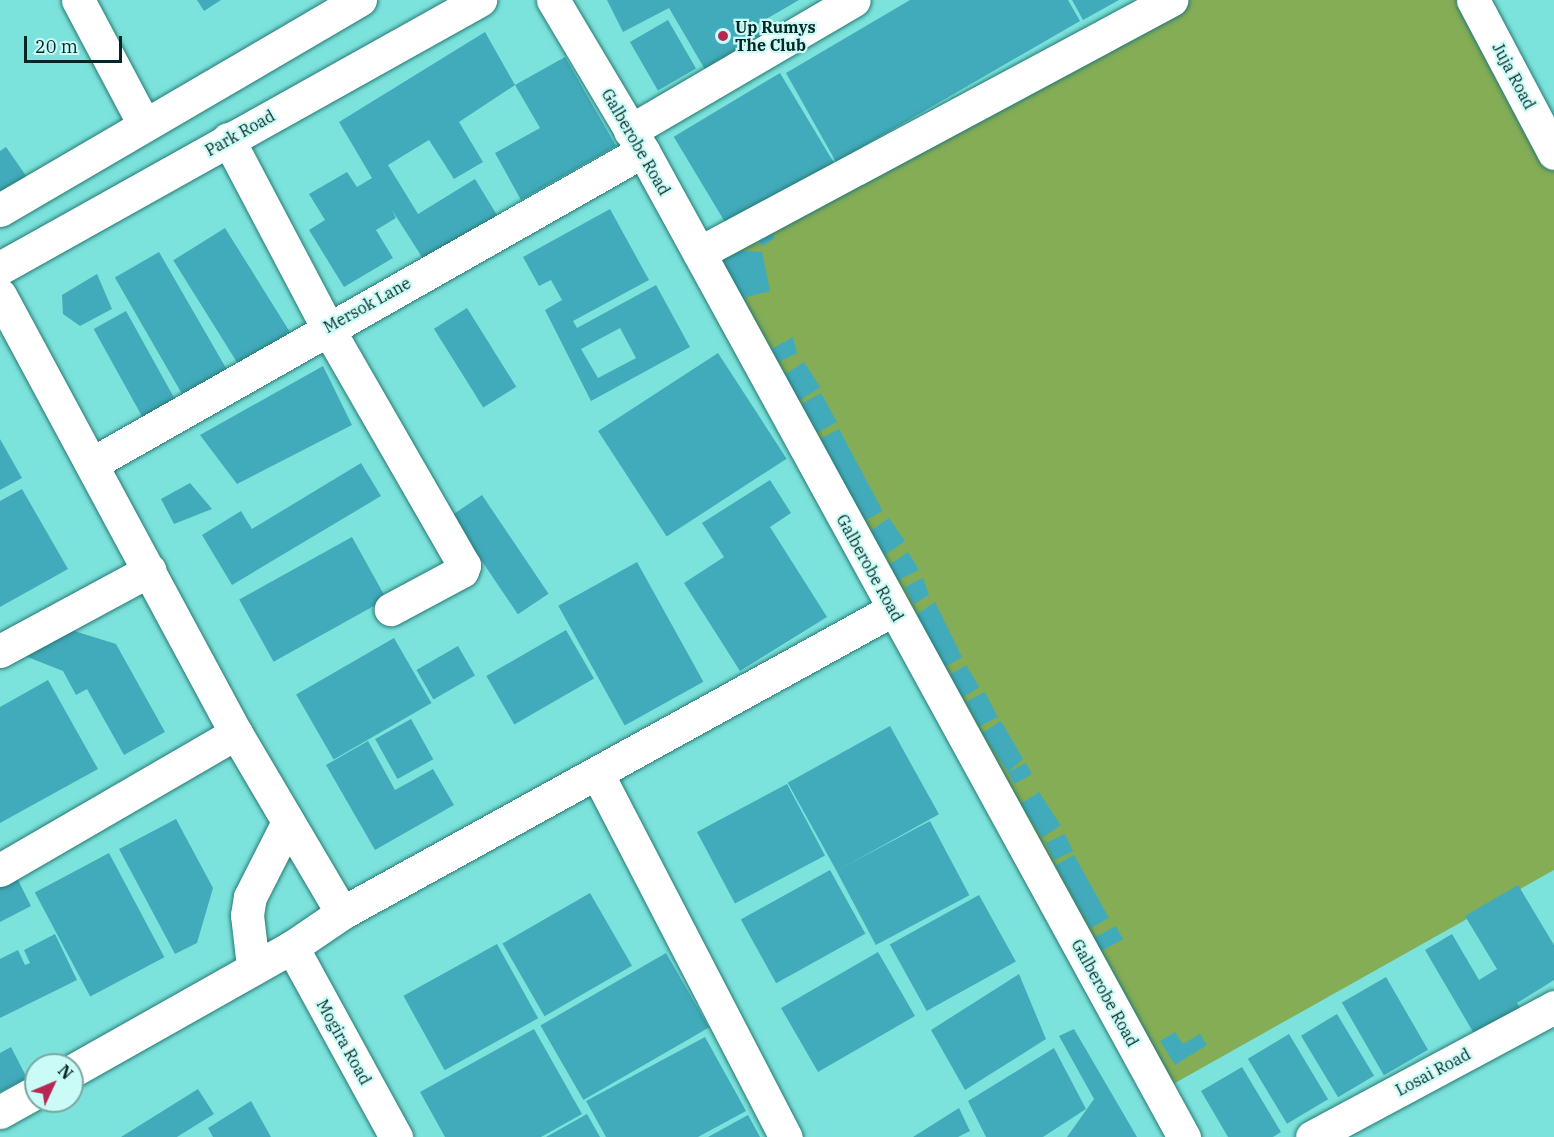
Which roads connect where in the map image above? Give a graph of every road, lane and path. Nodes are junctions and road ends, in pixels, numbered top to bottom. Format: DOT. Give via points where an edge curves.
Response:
graph roads {
  1 [pos="78,0"];
  2 [pos="360,0"];
  3 [pos="480,0"];
  4 [pos="554,0"];
  5 [pos="854,0"];
  6 [pos="1171,0"];
  7 [pos="1473,0"];
  8 [pos="144,124"];
  9 [pos="228,140"];
  10 [pos="637,141"];
  11 [pos="1554,153"];
  12 [pos="0,210"];
  13 [pos="699,253"];
  14 [pos="0,268"];
  15 [pos="0,295"];
  16 [pos="327,327"];
  17 [pos="93,463"];
  18 [pos="150,570"];
  19 [pos="391,609"];
  20 [pos="892,610"];
  21 [pos="0,651"];
  22 [pos="236,733"];
  23 [pos="598,776"];
  24 [pos="288,822"];
  25 [pos="0,870"];
  26 [pos="342,913"];
  27 [pos="292,947"];
  28 [pos="253,966"];
  29 [pos="1554,1007"];
  30 [pos="84,1064"];
  31 [pos="24,1099"];
  32 [pos="0,1112"];
  33 [pos="396,1137"];
  34 [pos="786,1137"];
  35 [pos="1184,1137"];
  36 [pos="1312,1137"];
  1 -- 8 [label="street"];
  2 -- 8 [label="street"];
  3 -- 9 [label="street, Park Road"];
  4 -- 10 [label="street, Galberobe Road"];
  5 -- 10 [label="street, Mersok Lane"];
  6 -- 13 [label="street"];
  7 -- 11 [label="street, Juja Road"];
  8 -- 12 [label="street"];
  9 -- 14 [label="street, Park Road"];
  9 -- 16 [label="street"];
  10 -- 13 [label="street, Galberobe Road"];
  10 -- 16 [label="street, Mersok Lane"];
  13 -- 20 [label="street, Galberobe Road"];
  15 -- 17 [label="street"];
  16 -- 17 [label="street, Mersok Lane"];
  16 -- 19 [label="street" via="464,565 462,571"];
  17 -- 18 [label="street"];
  18 -- 21 [label="street"];
  18 -- 22 [label="street"];
  20 -- 23 [label="street"];
  20 -- 35 [label="street, Galberobe Road"];
  22 -- 24 [label="street"];
  22 -- 25 [label="street"];
  23 -- 26 [label="street"];
  23 -- 34 [label="street"];
  24 -- 26 [label="street"];
  24 -- 28 [label="street" via="250,897 247,915"];
  26 -- 27 [label="street"];
  27 -- 28 [label="street"];
  27 -- 33 [label="street, Mogira Road"];
  28 -- 30 [label="street"];
  29 -- 36 [label="street, Losai Road"];
  31 -- 32 [label="street"];
}
